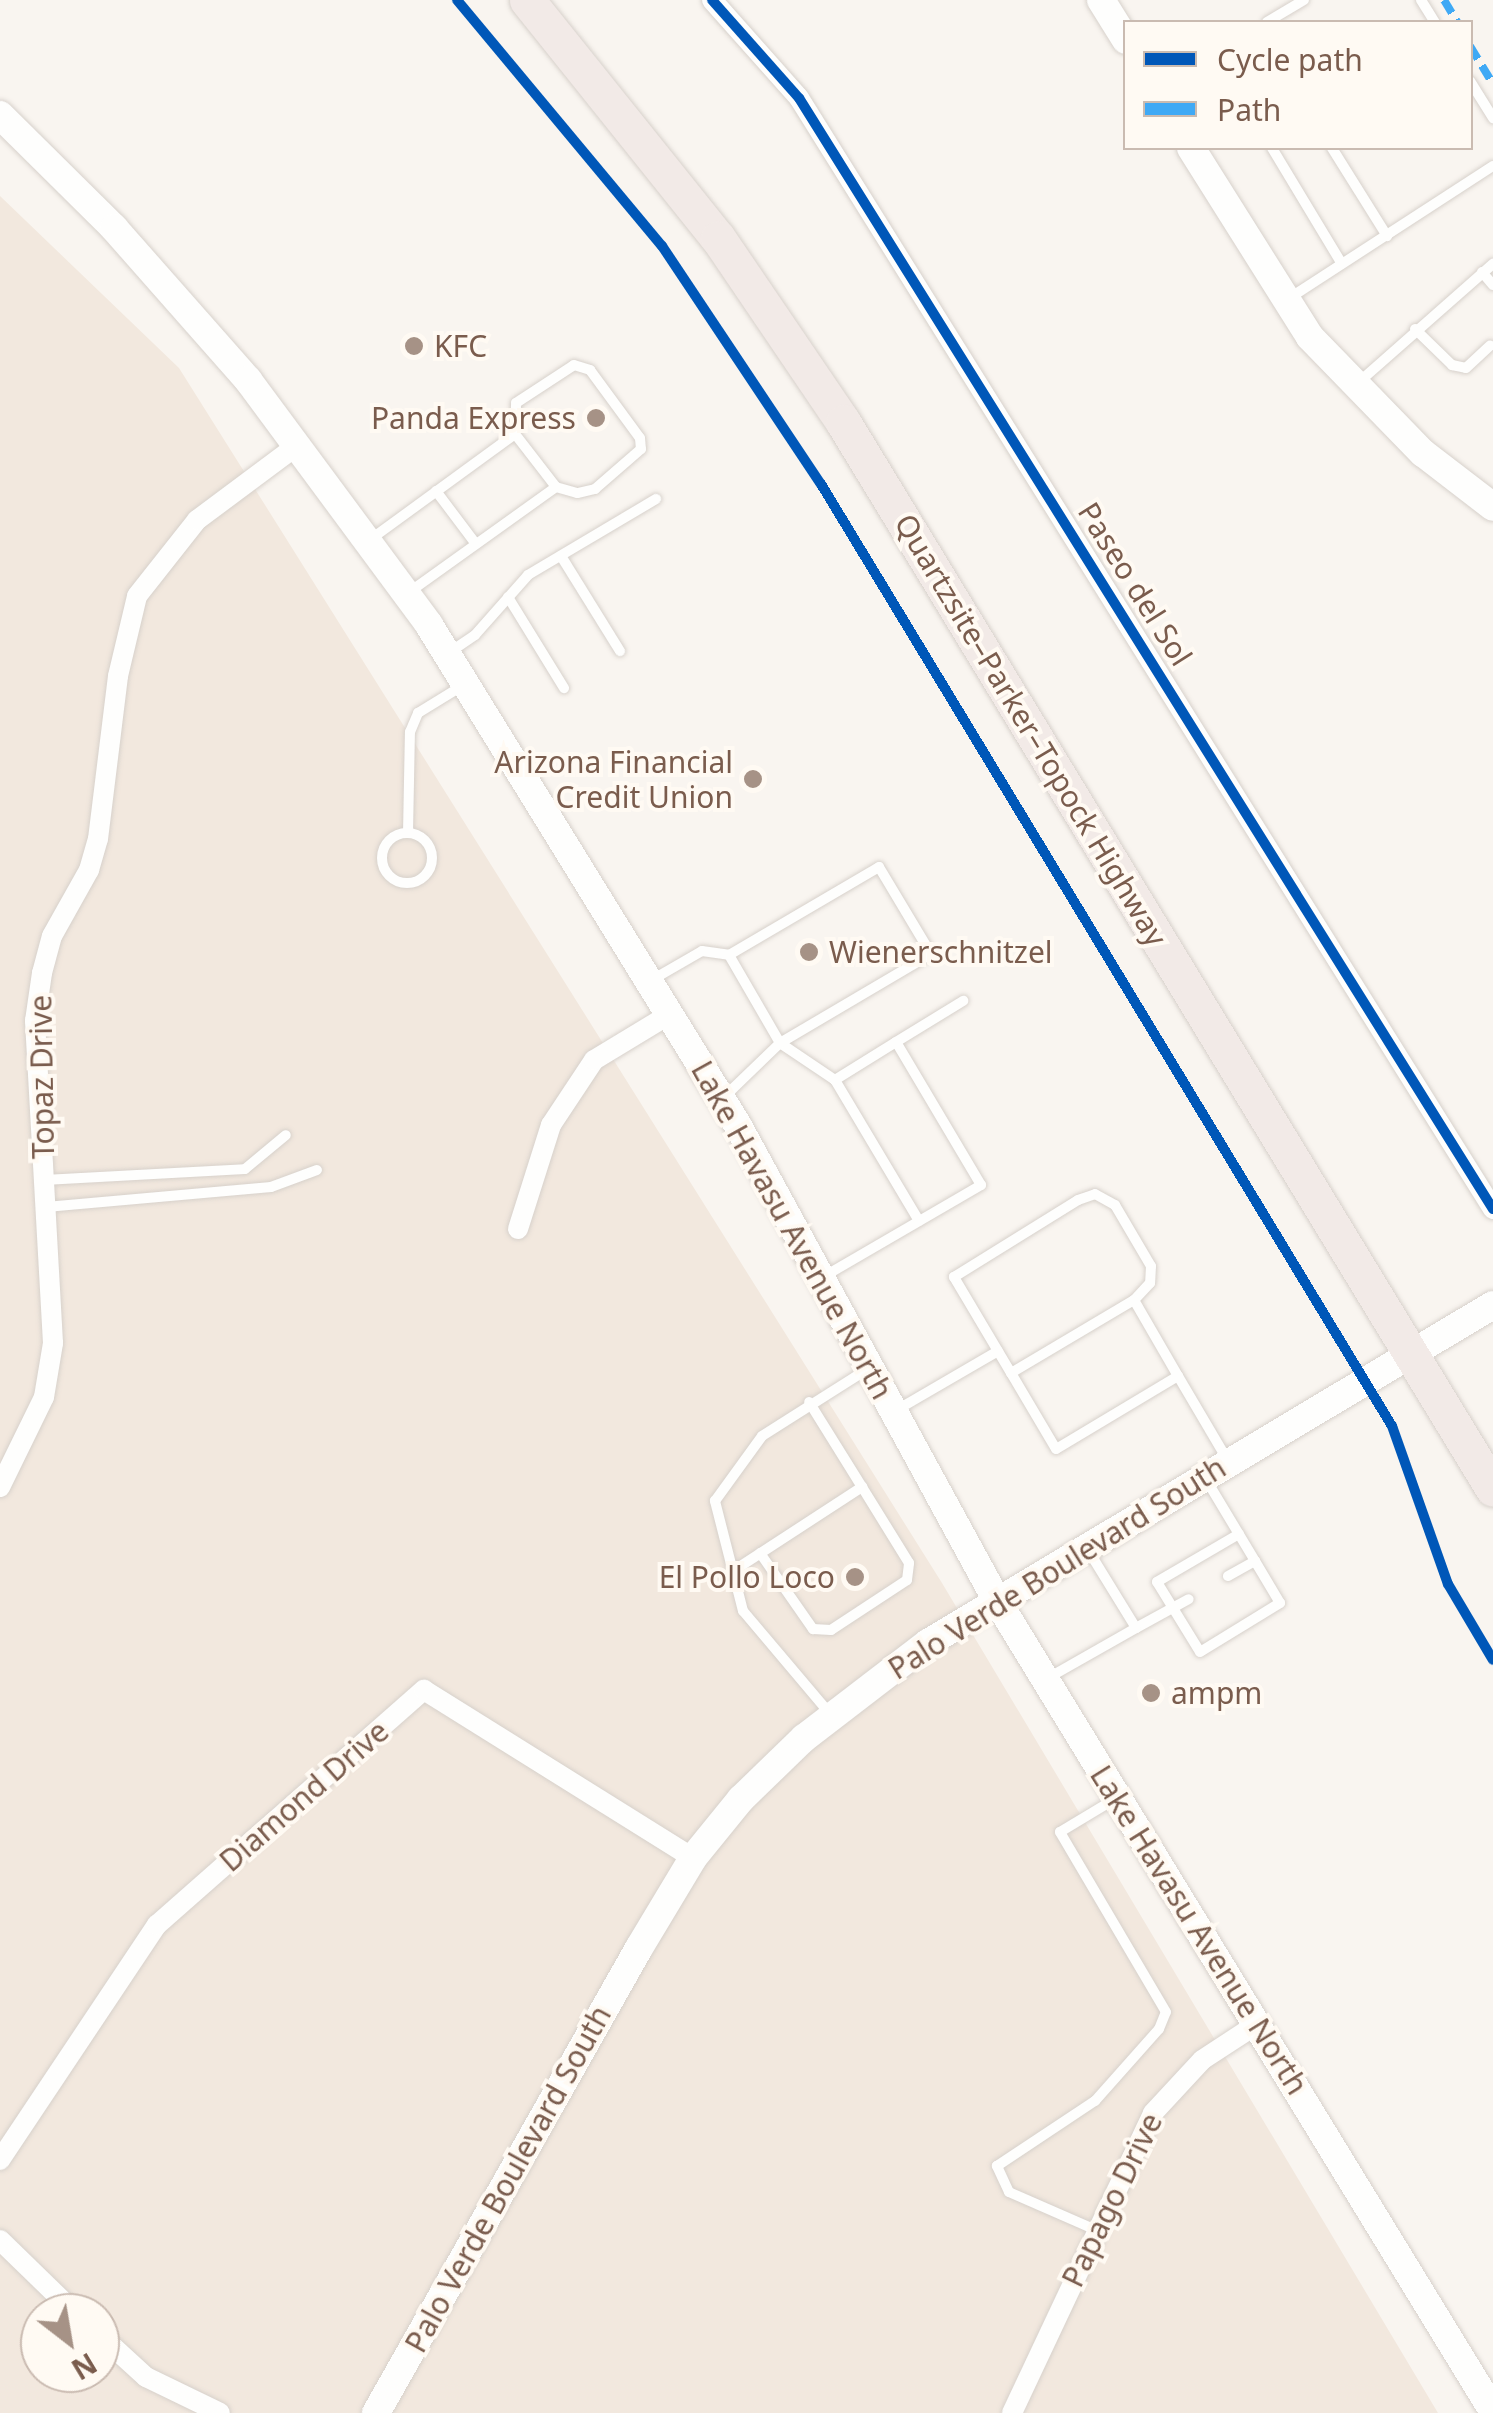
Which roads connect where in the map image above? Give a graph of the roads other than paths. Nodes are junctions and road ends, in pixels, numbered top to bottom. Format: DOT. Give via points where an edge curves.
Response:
graph roads {
  1 [pos="528,0"];
  2 [pos="712,0"];
  3 [pos="1101,0"];
  4 [pos="1304,0"];
  5 [pos="1270,20"];
  6 [pos="1123,35"];
  7 [pos="1473,86"];
  8 [pos="0,115"];
  9 [pos="1493,118"];
  10 [pos="1192,150"];
  11 [pos="1273,150"];
  12 [pos="1333,150"];
  13 [pos="1493,166"];
  14 [pos="1387,236"];
  15 [pos="1342,264"];
  16 [pos="1493,264"];
  17 [pos="1482,272"];
  18 [pos="1493,286"];
  19 [pos="1285,300"];
  20 [pos="1415,329"];
  21 [pos="1490,346"];
  22 [pos="1354,386"];
  23 [pos="515,434"];
  24 [pos="299,444"];
  25 [pos="556,487"];
  26 [pos="436,492"];
  27 [pos="656,499"];
  28 [pos="1493,507"];
  29 [pos="370,539"];
  30 [pos="476,544"];
  31 [pos="561,556"];
  32 [pos="407,594"];
  33 [pos="508,597"];
  34 [pos="620,651"];
  35 [pos="446,654"];
  36 [pos="466,684"];
  37 [pos="564,688"];
  38 [pos="408,833"];
  39 [pos="729,954"];
  40 [pos="650,981"];
  41 [pos="964,1001"];
  42 [pos="670,1014"];
  43 [pos="896,1042"];
  44 [pos="780,1043"];
  45 [pos="834,1080"];
  46 [pos="722,1098"];
  47 [pos="286,1135"];
  48 [pos="317,1170"];
  49 [pos="44,1180"];
  50 [pos="46,1207"];
  51 [pos="1493,1209"];
  52 [pos="918,1221"];
  53 [pos="518,1229"];
  54 [pos="822,1278"];
  55 [pos="1134,1300"];
  56 [pos="1493,1304"];
  57 [pos="998,1350"];
  58 [pos="1412,1354"];
  59 [pos="870,1367"];
  60 [pos="1011,1374"];
  61 [pos="1178,1376"];
  62 [pos="809,1402"];
  63 [pos="894,1412"];
  64 [pos="1216,1469"];
  65 [pos="0,1487"];
  66 [pos="862,1487"];
  67 [pos="1493,1489"];
  68 [pos="1239,1534"];
  69 [pos="1084,1545"];
  70 [pos="760,1553"];
  71 [pos="1255,1561"];
  72 [pos="730,1573"];
  73 [pos="1228,1576"];
  74 [pos="996,1599"];
  75 [pos="1189,1599"];
  76 [pos="1173,1608"];
  77 [pos="1136,1628"];
  78 [pos="1045,1680"];
  79 [pos="831,1716"];
  80 [pos="1118,1797"];
  81 [pos="693,1858"];
  82 [pos="1257,2024"];
  83 [pos="0,2160"];
  84 [pos="1096,2230"];
  85 [pos="0,2240"];
  86 [pos="54,2293"];
  87 [pos="120,2354"];
  88 [pos="1493,2411"];
  89 [pos="220,2413"];
  90 [pos="376,2413"];
  91 [pos="1012,2413"];
  1 -- 58 [label="highway, Quartzsite–Parker–Topock Highway" via="652,149 823,391"];
  2 -- 51 [label="street, Paseo del Sol" via="799,98"];
  3 -- 6 [label="main road"];
  4 -- 5 [label="lane"];
  7 -- 9 [label="lane"];
  8 -- 24 [label="main road, Lake Havasu Avenue North" via="183,303"];
  10 -- 19 [label="main road"];
  11 -- 15 [label="lane"];
  12 -- 14 [label="lane"];
  13 -- 14 [label="lane"];
  14 -- 15 [label="lane"];
  15 -- 19 [label="lane"];
  16 -- 17 [label="lane"];
  17 -- 18 [label="lane"];
  17 -- 20 [label="lane"];
  19 -- 22 [label="main road"];
  20 -- 21 [label="lane" via="1452,365 1466,368"];
  20 -- 22 [label="lane"];
  22 -- 28 [label="main road" via="1423,453"];
  23 -- 25 [label="lane"];
  23 -- 25 [label="lane" via="516,403 560,369 590,370 640,438 641,449 595,489"];
  23 -- 26 [label="lane"];
  24 -- 29 [label="main road, Lake Havasu Avenue North"];
  24 -- 49 [label="street, Topaz Drive" via="197,520 137,596 118,676 98,839 90,870 52,936 42,973 35,1021"];
  25 -- 30 [label="lane"];
  26 -- 29 [label="lane"];
  26 -- 30 [label="lane"];
  27 -- 31 [label="lane"];
  29 -- 32 [label="main road, Lake Havasu Avenue North"];
  30 -- 32 [label="lane"];
  31 -- 33 [label="lane"];
  31 -- 34 [label="lane"];
  32 -- 35 [label="main road, Lake Havasu Avenue North"];
  33 -- 35 [label="lane" via="476,635"];
  33 -- 37 [label="lane"];
  35 -- 36 [label="main road, Lake Havasu Avenue North"];
  36 -- 38 [label="lane" via="418,713 410,732"];
  36 -- 40 [label="main road, Lake Havasu Avenue North"];
  38 -- 38 [label="lane" via="394,836 382,852 386,871 401,882 420,879 431,863 428,844"];
  39 -- 40 [label="lane" via="702,950"];
  39 -- 44 [label="lane"];
  39 -- 44 [label="lane" via="878,867 931,954"];
  40 -- 42 [label="main road, Lake Havasu Avenue North"];
  41 -- 43 [label="lane"];
  42 -- 46 [label="main road, Lake Havasu Avenue North"];
  42 -- 53 [label="street" via="594,1060 550,1125"];
  43 -- 45 [label="lane"];
  43 -- 52 [label="lane" via="980,1185"];
  44 -- 45 [label="lane"];
  44 -- 46 [label="lane"];
  45 -- 52 [label="lane"];
  46 -- 54 [label="main road, Lake Havasu Avenue North"];
  47 -- 49 [label="lane" via="245,1169"];
  48 -- 50 [label="lane" via="271,1188"];
  49 -- 50 [label="street, Topaz Drive"];
  50 -- 65 [label="street, Topaz Drive" via="54,1343 44,1397"];
  52 -- 54 [label="lane"];
  54 -- 59 [label="main road, Lake Havasu Avenue North"];
  55 -- 57 [label="lane" via="1150,1283 1151,1266 1116,1205 1094,1194 954,1277"];
  55 -- 60 [label="lane"];
  55 -- 61 [label="lane"];
  56 -- 58 [label="main road, Palo Verde Boulevard South"];
  57 -- 60 [label="lane"];
  57 -- 63 [label="lane"];
  58 -- 64 [label="main road, Palo Verde Boulevard South"];
  58 -- 67 [label="highway, Quartzsite–Parker–Topock Highway"];
  59 -- 62 [label="lane"];
  59 -- 63 [label="main road, Lake Havasu Avenue North"];
  60 -- 61 [label="lane" via="1056,1449"];
  61 -- 64 [label="lane"];
  62 -- 66 [label="lane"];
  62 -- 72 [label="lane" via="762,1436 715,1502"];
  63 -- 74 [label="main road, Lake Havasu Avenue North"];
  64 -- 68 [label="lane"];
  64 -- 69 [label="main road, Palo Verde Boulevard South"];
  66 -- 70 [label="lane"];
  66 -- 70 [label="lane" via="909,1562 906,1580 830,1630 813,1629"];
  68 -- 71 [label="lane"];
  68 -- 76 [label="lane" via="1157,1582"];
  69 -- 74 [label="main road, Palo Verde Boulevard South"];
  69 -- 77 [label="lane"];
  70 -- 72 [label="lane"];
  71 -- 73 [label="lane"];
  71 -- 76 [label="lane" via="1280,1603 1200,1652"];
  72 -- 79 [label="lane" via="743,1611"];
  74 -- 78 [label="main road, Lake Havasu Avenue North"];
  74 -- 79 [label="main road, Palo Verde Boulevard South"];
  75 -- 76 [label="lane"];
  76 -- 77 [label="lane"];
  77 -- 78 [label="lane"];
  78 -- 80 [label="main road, Lake Havasu Avenue North"];
  79 -- 81 [label="main road, Palo Verde Boulevard South" via="741,1799"];
  80 -- 82 [label="main road, Lake Havasu Avenue North"];
  80 -- 84 [label="lane" via="1060,1832 1166,2012 1160,2029 1095,2101 998,2166 1009,2192"];
  81 -- 83 [label="street, Diamond Drive" via="424,1690 157,1925"];
  81 -- 90 [label="main road, Palo Verde Boulevard South"];
  82 -- 84 [label="street, Papago Drive" via="1172,2087"];
  82 -- 88 [label="main road, Lake Havasu Avenue North"];
  84 -- 91 [label="street, Papago Drive"];
  85 -- 86 [label="street"];
  87 -- 89 [label="street" via="146,2377"];
}
